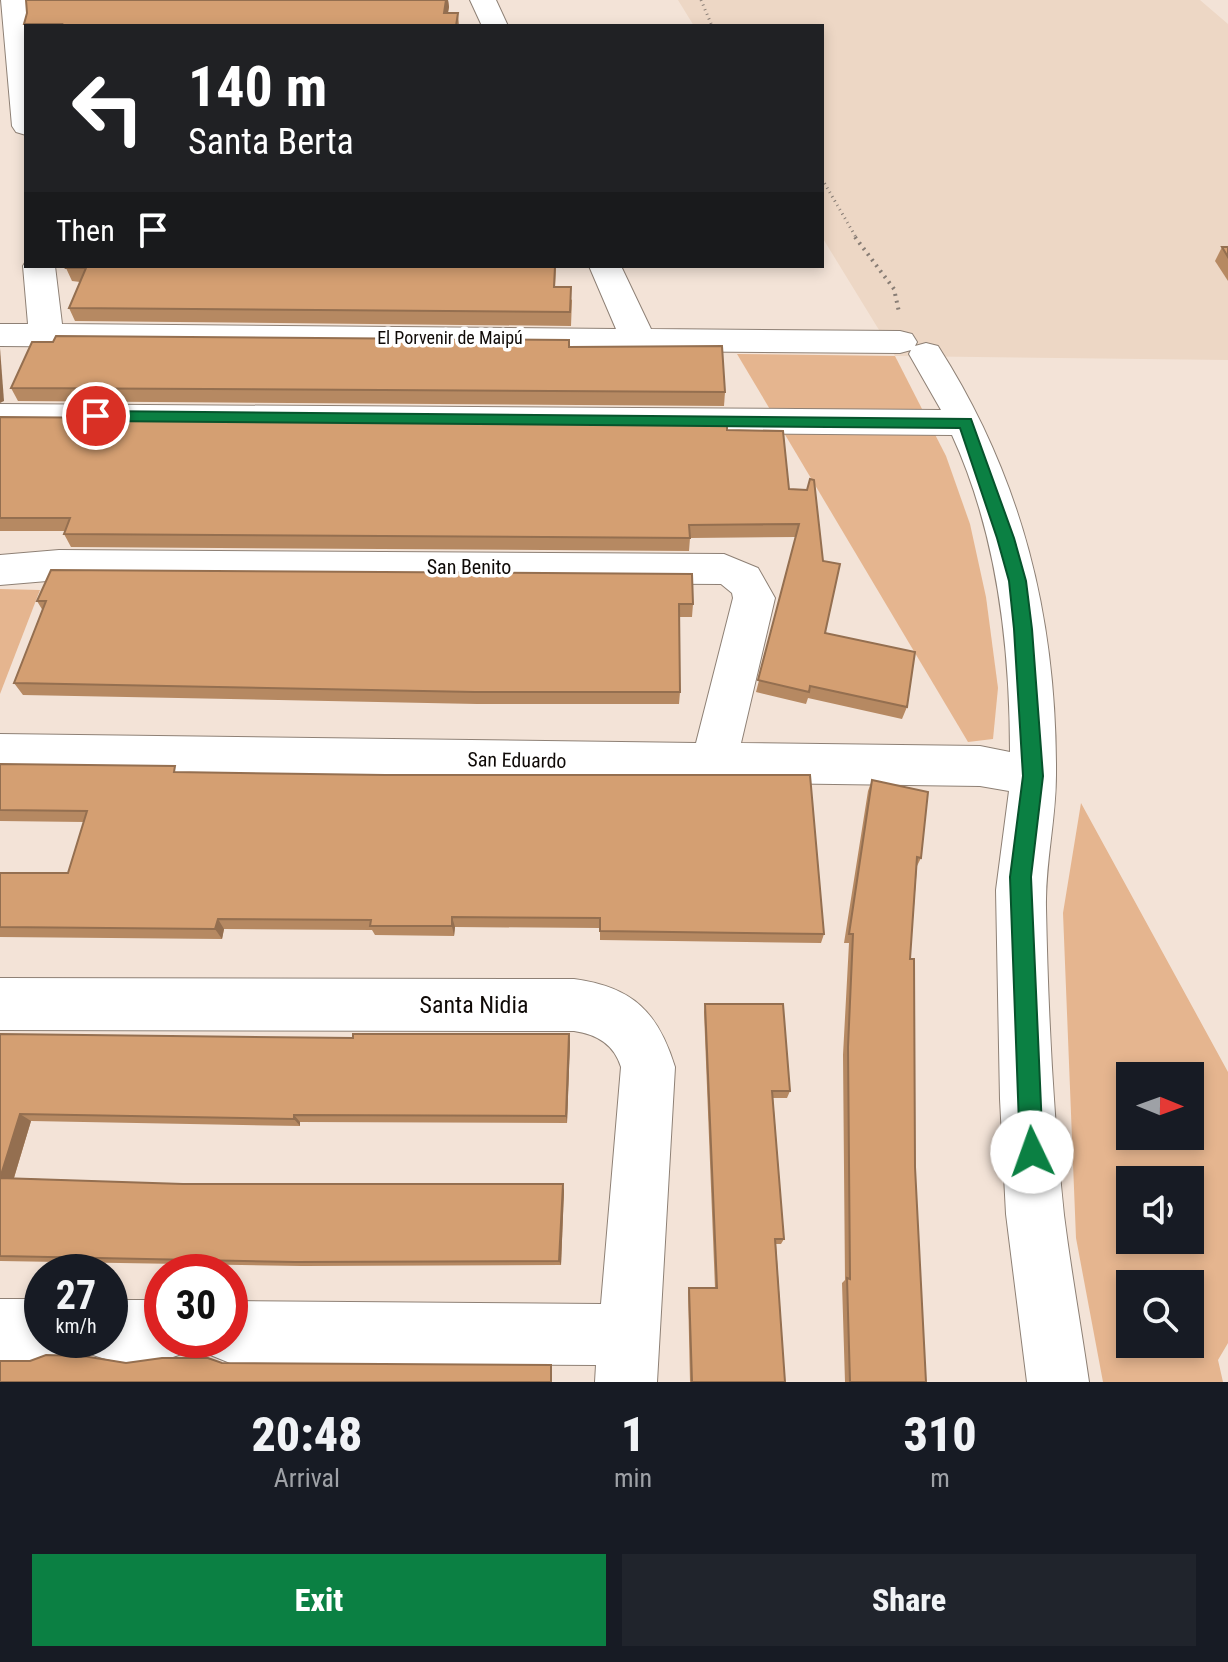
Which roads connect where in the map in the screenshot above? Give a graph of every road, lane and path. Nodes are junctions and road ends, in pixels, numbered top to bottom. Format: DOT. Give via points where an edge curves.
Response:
graph roads {
  1 [pos="14,0"];
  2 [pos="483,0"];
  3 [pos="701,0"];
  4 [pos="494,24"];
  5 [pos="711,24"];
  6 [pos="22,45"];
  7 [pos="24,89"];
  8 [pos="824,183"];
  9 [pos="39,268"];
  10 [pos="606,268"];
  11 [pos="0,335"];
  12 [pos="46,335"];
  13 [pos="638,339"];
  14 [pos="913,348"];
  15 [pos="0,416"];
  16 [pos="966,423"];
  17 [pos="13,570"];
  18 [pos="0,753"];
  19 [pos="714,762"];
  20 [pos="1033,776"];
  21 [pos="0,1004"];
  22 [pos="0,1330"];
  23 [pos="24,1330"];
  24 [pos="248,1333"];
  25 [pos="627,1358"];
  26 [pos="1058,1382"];
  1 -- 6 [label="street"];
  2 -- 4 [label="street"];
  3 -- 5 [label="path"];
  6 -- 7 [label="street"];
  8 -- 14 [label="path" via="853,234 894,289"];
  9 -- 12 [label="street"];
  10 -- 13 [label="street"];
  11 -- 12 [label="street, El Porvenir de Maipú"];
  12 -- 13 [label="street, El Porvenir de Maipú"];
  13 -- 14 [label="street, El Porvenir de Maipú"];
  14 -- 16 [label="street" via="956,401"];
  15 -- 16 [label="street"];
  16 -- 20 [label="street" via="1017,581"];
  17 -- 19 [label="street, San Benito" via="59,565 724,569 743,577 754,598"];
  18 -- 19 [label="street, San Eduardo"];
  19 -- 20 [label="street, San Eduardo" via="980,766"];
  20 -- 26 [label="street" via="1020,877 1024,1027 1035,1215"];
  21 -- 25 [label="street, Santa Nidia" via="574,1005 619,1018 637,1037 648,1067"];
  22 -- 23 [label="street"];
  24 -- 25 [label="street, Santa Nidia"];
}
